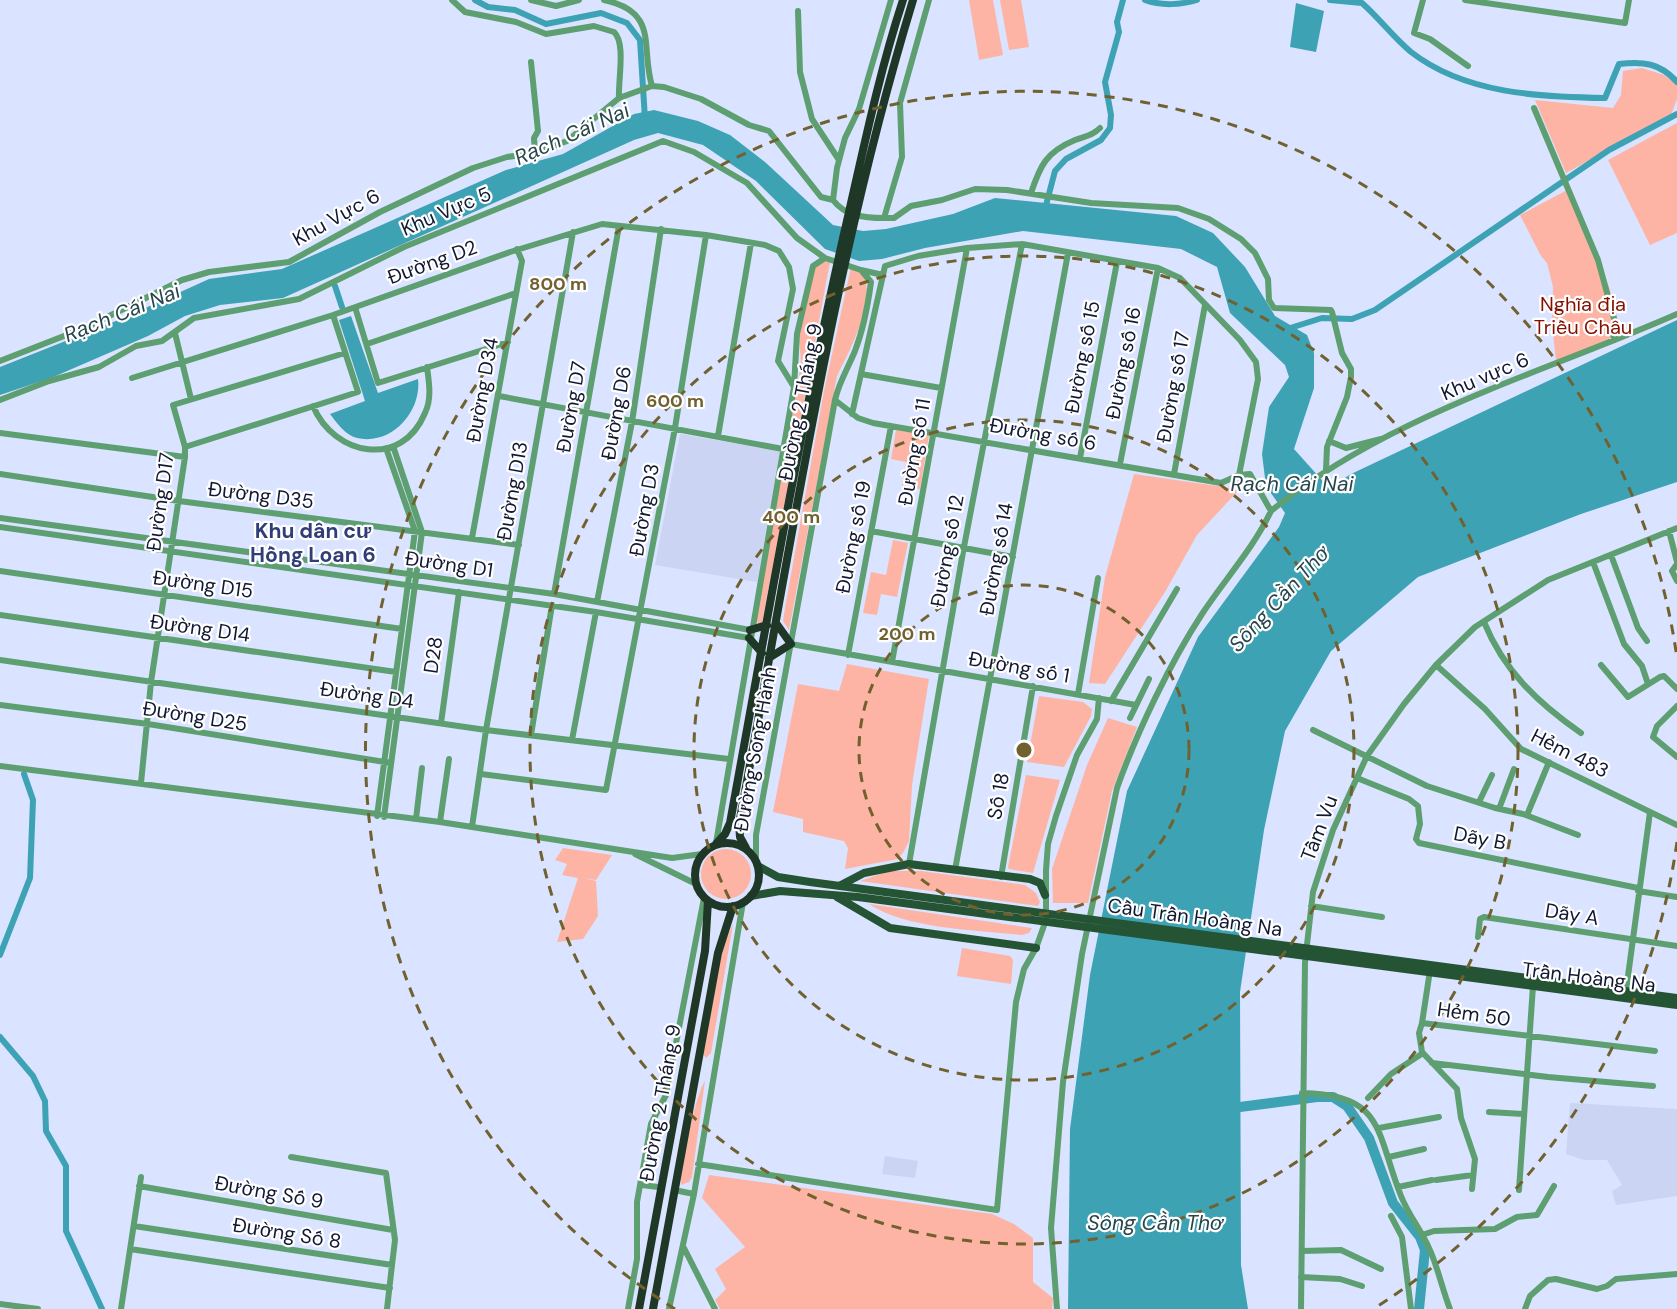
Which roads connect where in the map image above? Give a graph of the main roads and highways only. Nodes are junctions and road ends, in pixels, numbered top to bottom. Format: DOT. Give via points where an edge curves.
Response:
graph roads {
  1 [pos="903,0"];
  2 [pos="913,0"];
  3 [pos="862,176"];
  4 [pos="771,624"];
  5 [pos="766,656"];
  6 [pos="716,844"];
  7 [pos="746,848"];
  8 [pos="757,863"];
  9 [pos="839,886"];
  10 [pos="1045,895"];
  11 [pos="751,896"];
  12 [pos="835,896"];
  13 [pos="706,900"];
  14 [pos="733,906"];
  15 [pos="1307,947"];
  16 [pos="1036,948"];
  17 [pos="1305,962"];
  18 [pos="1502,979"];
  19 [pos="1625,994"];
  20 [pos="1677,998"];
  21 [pos="1677,1005"];
  22 [pos="639,1309"];
  23 [pos="653,1309"];
  1 -- 3 [label="highway, Đường 2 Tháng 9"];
  2 -- 3 [label="highway, Đường 2 Tháng 9"];
  3 -- 4 [label="highway, Đường 2 Tháng 9" via="830,315"];
  4 -- 5 [label="highway, Đường 2 Tháng 9"];
  4 -- 5 [label="highway" via="750,634"];
  4 -- 5 [label="highway" via="791,644"];
  5 -- 6 [label="highway, Đường 2 Tháng 9" via="730,823"];
  5 -- 7 [label="highway, Đường 2 Tháng 9" via="739,824"];
  6 -- 7 [label="highway"];
  6 -- 13 [label="highway" via="702,854 695,868 696,884"];
  7 -- 8 [label="highway"];
  8 -- 9 [label="main road" via="784,879"];
  8 -- 11 [label="highway" via="758,882"];
  9 -- 10 [label="main road" via="864,873 909,864 1030,879 1040,884"];
  9 -- 18 [label="main road, Cầu Trần Hoàng Na"];
  11 -- 12 [label="main road" via="780,891"];
  11 -- 14 [label="highway"];
  12 -- 16 [label="main road" via="890,928"];
  12 -- 18 [label="main road, Cầu Trần Hoàng Na"];
  13 -- 14 [label="highway" via="723,907"];
  13 -- 22 [label="highway, Đường 2 Tháng 9" via="705,951"];
  14 -- 23 [label="highway, Đường 2 Tháng 9" via="718,953"];
  15 -- 18 [label="main road" via="1499,970"];
  17 -- 18 [label="main road" via="1496,986"];
  18 -- 19 [label="main road, Trần Hoàng Na"];
  18 -- 19 [label="main road, Trần Hoàng Na" via="1533,986"];
  19 -- 20 [label="main road, Trần Hoàng Na"];
  19 -- 21 [label="main road, Trần Hoàng Na"];
}
